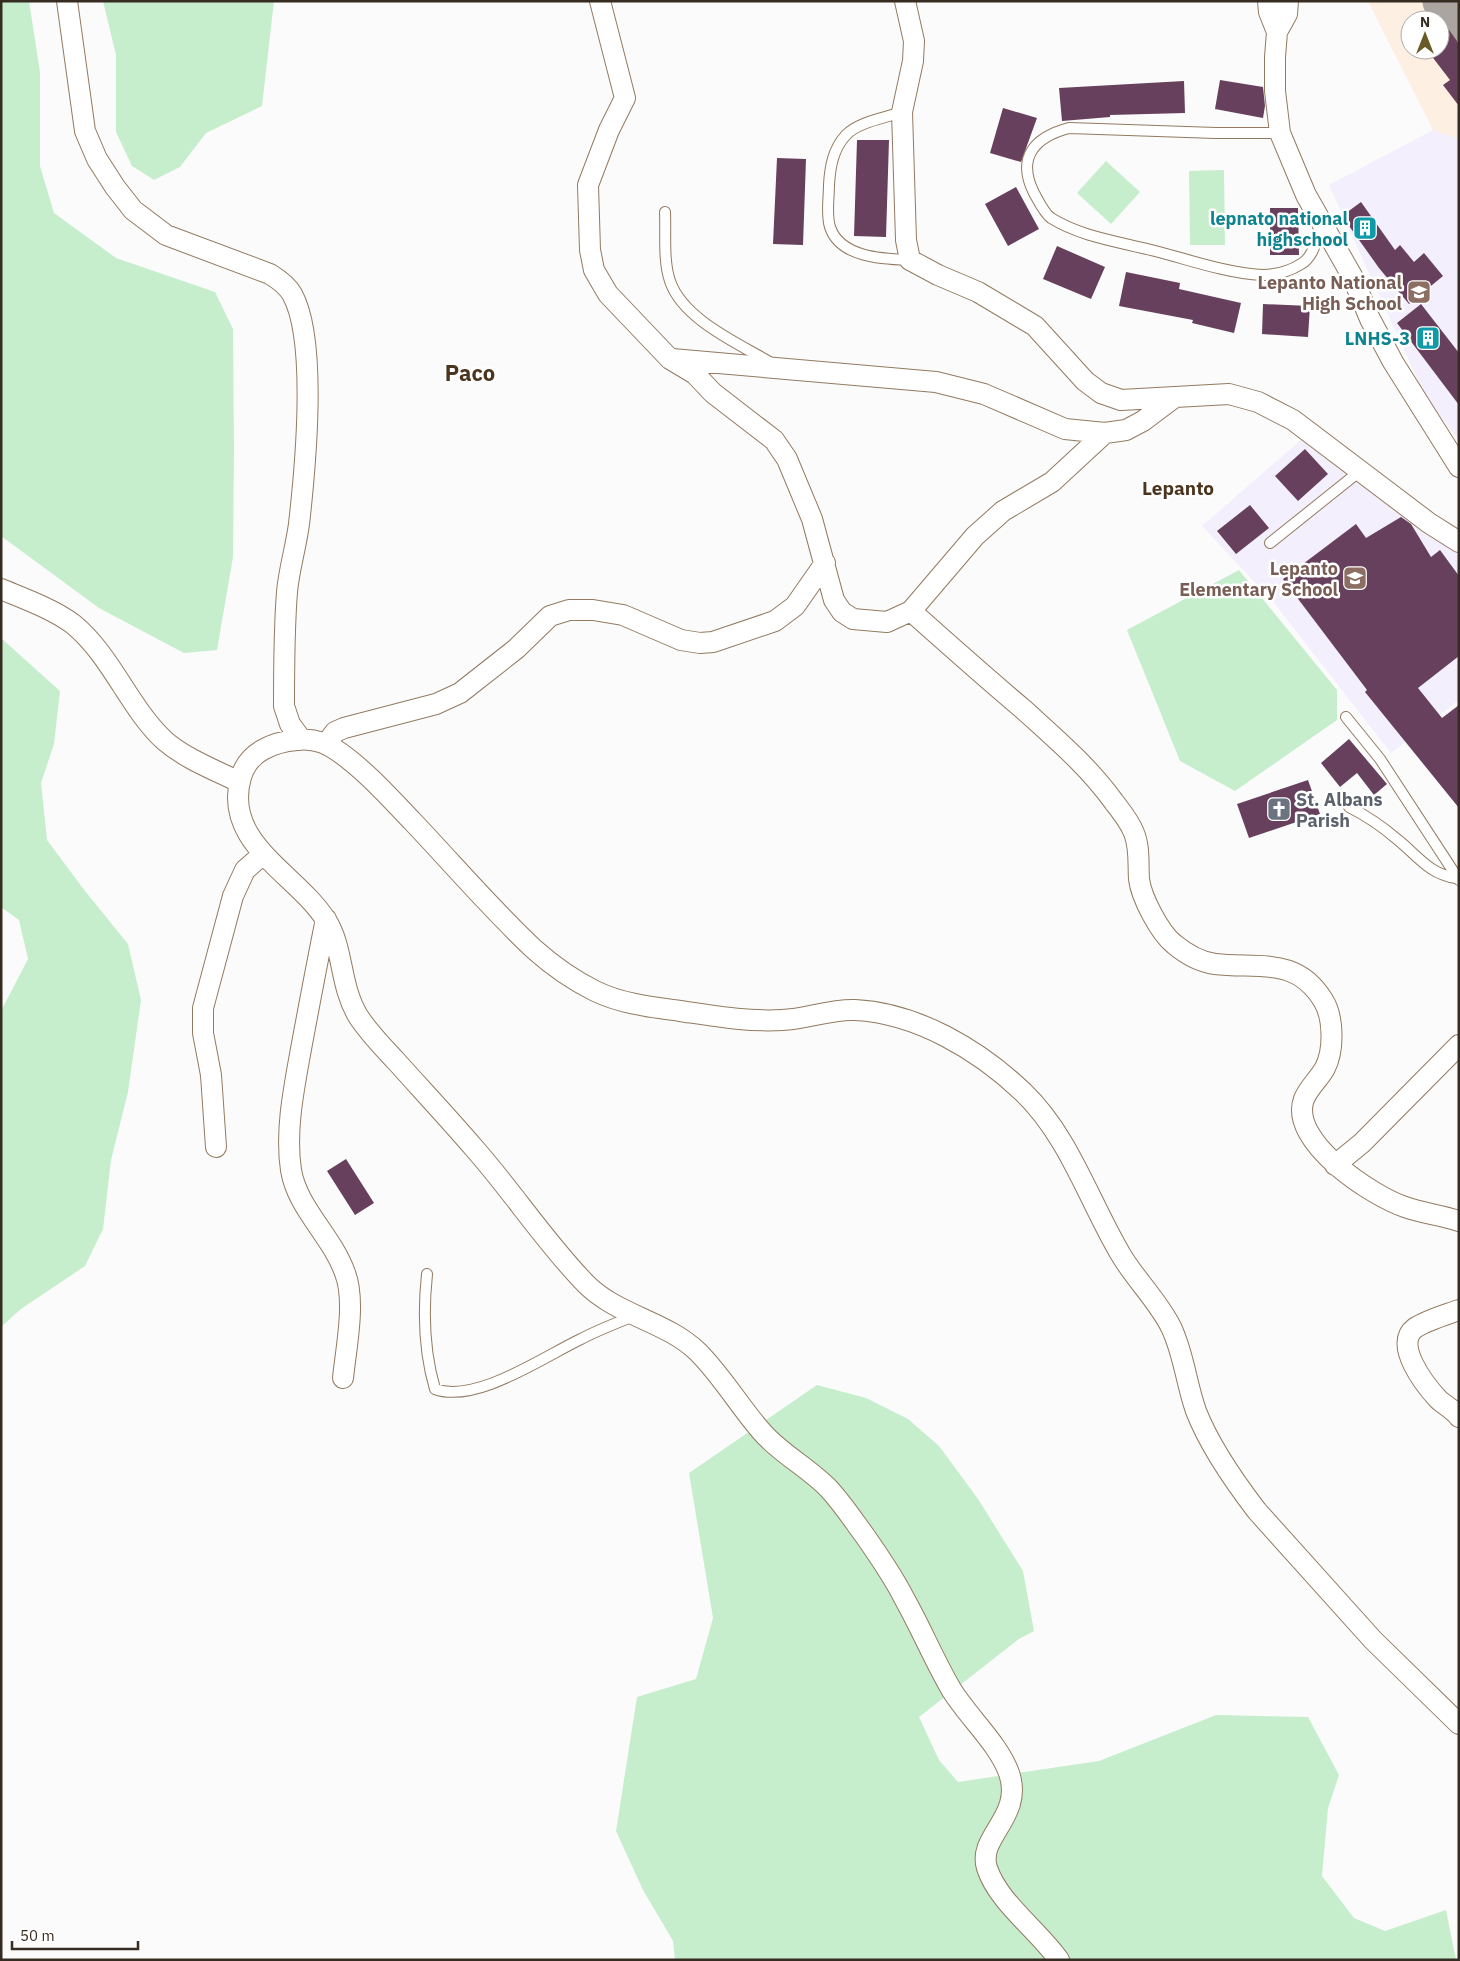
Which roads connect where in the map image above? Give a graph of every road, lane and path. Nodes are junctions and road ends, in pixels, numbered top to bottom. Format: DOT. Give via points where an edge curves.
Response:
graph roads {
  1 [pos="67,1"];
  2 [pos="600,1"];
  3 [pos="905,1"];
  4 [pos="1268,1"];
  5 [pos="1288,1"];
  6 [pos="1277,32"];
  7 [pos="902,112"];
  8 [pos="1280,133"];
  9 [pos="665,212"];
  10 [pos="1322,224"];
  11 [pos="910,260"];
  12 [pos="670,359"];
  13 [pos="780,368"];
  14 [pos="1175,397"];
  15 [pos="1105,433"];
  16 [pos="1459,467"];
  17 [pos="1360,471"];
  18 [pos="1459,542"];
  19 [pos="1270,543"];
  20 [pos="825,563"];
  21 [pos="1,589"];
  22 [pos="911,611"];
  23 [pos="1346,716"];
  24 [pos="301,739"];
  25 [pos="326,744"];
  26 [pos="239,782"];
  27 [pos="1349,807"];
  28 [pos="262,855"];
  29 [pos="1457,879"];
  30 [pos="326,919"];
  31 [pos="1459,1045"];
  32 [pos="216,1148"];
  33 [pos="1335,1165"];
  34 [pos="1459,1221"];
  35 [pos="427,1274"];
  36 [pos="1459,1310"];
  37 [pos="634,1316"];
  38 [pos="343,1378"];
  39 [pos="1459,1417"];
  40 [pos="1459,1724"];
  41 [pos="1059,1960"];
  1 -- 24 [label="street" via="85,131 97,159 115,187 133,210 166,234 270,274 292,294 300,317 306,352 308,407 299,526 291,556 287,593 284,706 290,724"];
  2 -- 12 [label="street" via="625,98 588,185 590,250 594,270 608,294"];
  3 -- 7 [label="street" via="914,41 912,68"];
  4 -- 6 [label="street"];
  5 -- 6 [label="street" via="1287,14"];
  6 -- 8 [label="street" via="1275,91"];
  7 -- 11 [label="street" via="906,240"];
  7 -- 11 [label="lane" via="861,126 846,135 830,166 828,206 830,228 851,250 872,257"];
  8 -- 10 [label="street"];
  8 -- 10 [label="lane" via="1069,128 1049,133 1036,144 1028,159 1026,177 1049,217 1089,234 1238,273 1264,275 1284,272 1303,263 1311,253"];
  9 -- 13 [label="lane" via="670,281 683,306 722,334"];
  10 -- 16 [label="street" via="1352,276 1393,362"];
  11 -- 14 [label="street" via="938,276 978,292 1035,326 1101,393 1121,400"];
  12 -- 13 [label="street"];
  12 -- 20 [label="street" via="695,374 713,393 774,440 787,459 812,519"];
  13 -- 15 [label="street" via="936,382 984,394 1065,429"];
  14 -- 15 [label="street" via="1126,430"];
  14 -- 17 [label="street" via="1229,394 1258,402 1293,420"];
  15 -- 22 [label="street" via="1052,482 1003,511 975,536"];
  17 -- 18 [label="street" via="1429,524"];
  17 -- 19 [label="lane"];
  20 -- 22 [label="street" via="834,600 842,612 853,619 887,622"];
  20 -- 25 [label="street" via="795,606 775,621 713,642 681,640 624,615 593,610 569,610 550,616 516,648 460,692 436,704 344,728 335,732"];
  21 -- 26 [label="street" via="72,624 91,642 166,742 186,756"];
  22 -- 33 [label="street" via="1088,767 1134,833 1139,883 1149,908 1172,943 1195,959 1214,964 1256,964 1297,973 1324,1001 1330,1017 1331,1053 1304,1100 1302,1110 1316,1144"];
  23 -- 29 [label="lane" via="1380,759"];
  24 -- 25 [label="street"];
  24 -- 26 [label="street" via="262,749 250,757"];
  25 -- 40 [label="street" via="394,801 530,945 561,972 602,995 732,1019 788,1020 858,1010 889,1015 955,1040 1027,1095 1050,1122 1124,1261 1173,1331 1194,1407 1210,1440 1244,1494 1373,1640"];
  26 -- 28 [label="street" via="238,806 246,831"];
  27 -- 29 [label="lane" via="1393,836 1434,872"];
  28 -- 30 [label="street" via="294,881"];
  28 -- 32 [label="street" via="245,870 233,896 203,1008"];
  30 -- 37 [label="street" via="334,933 349,1000 365,1027 480,1154 585,1283 606,1302"];
  30 -- 38 [label="street" via="294,1087 291,1169 296,1189 332,1245 346,1274 349,1306"];
  31 -- 33 [label="street" via="1362,1143"];
  33 -- 34 [label="street" via="1380,1196 1404,1207"];
  35 -- 37 [label="lane" via="424,1306 429,1369 435,1389 445,1393 495,1383"];
  36 -- 39 [label="street" via="1414,1328 1406,1347 1417,1371 1438,1399"];
  37 -- 41 [label="street" via="667,1331 696,1350 766,1437 829,1489 864,1535 900,1590 949,1685 1006,1765 1013,1783 1010,1809 987,1846 984,1857 989,1874 1001,1893"];
}
